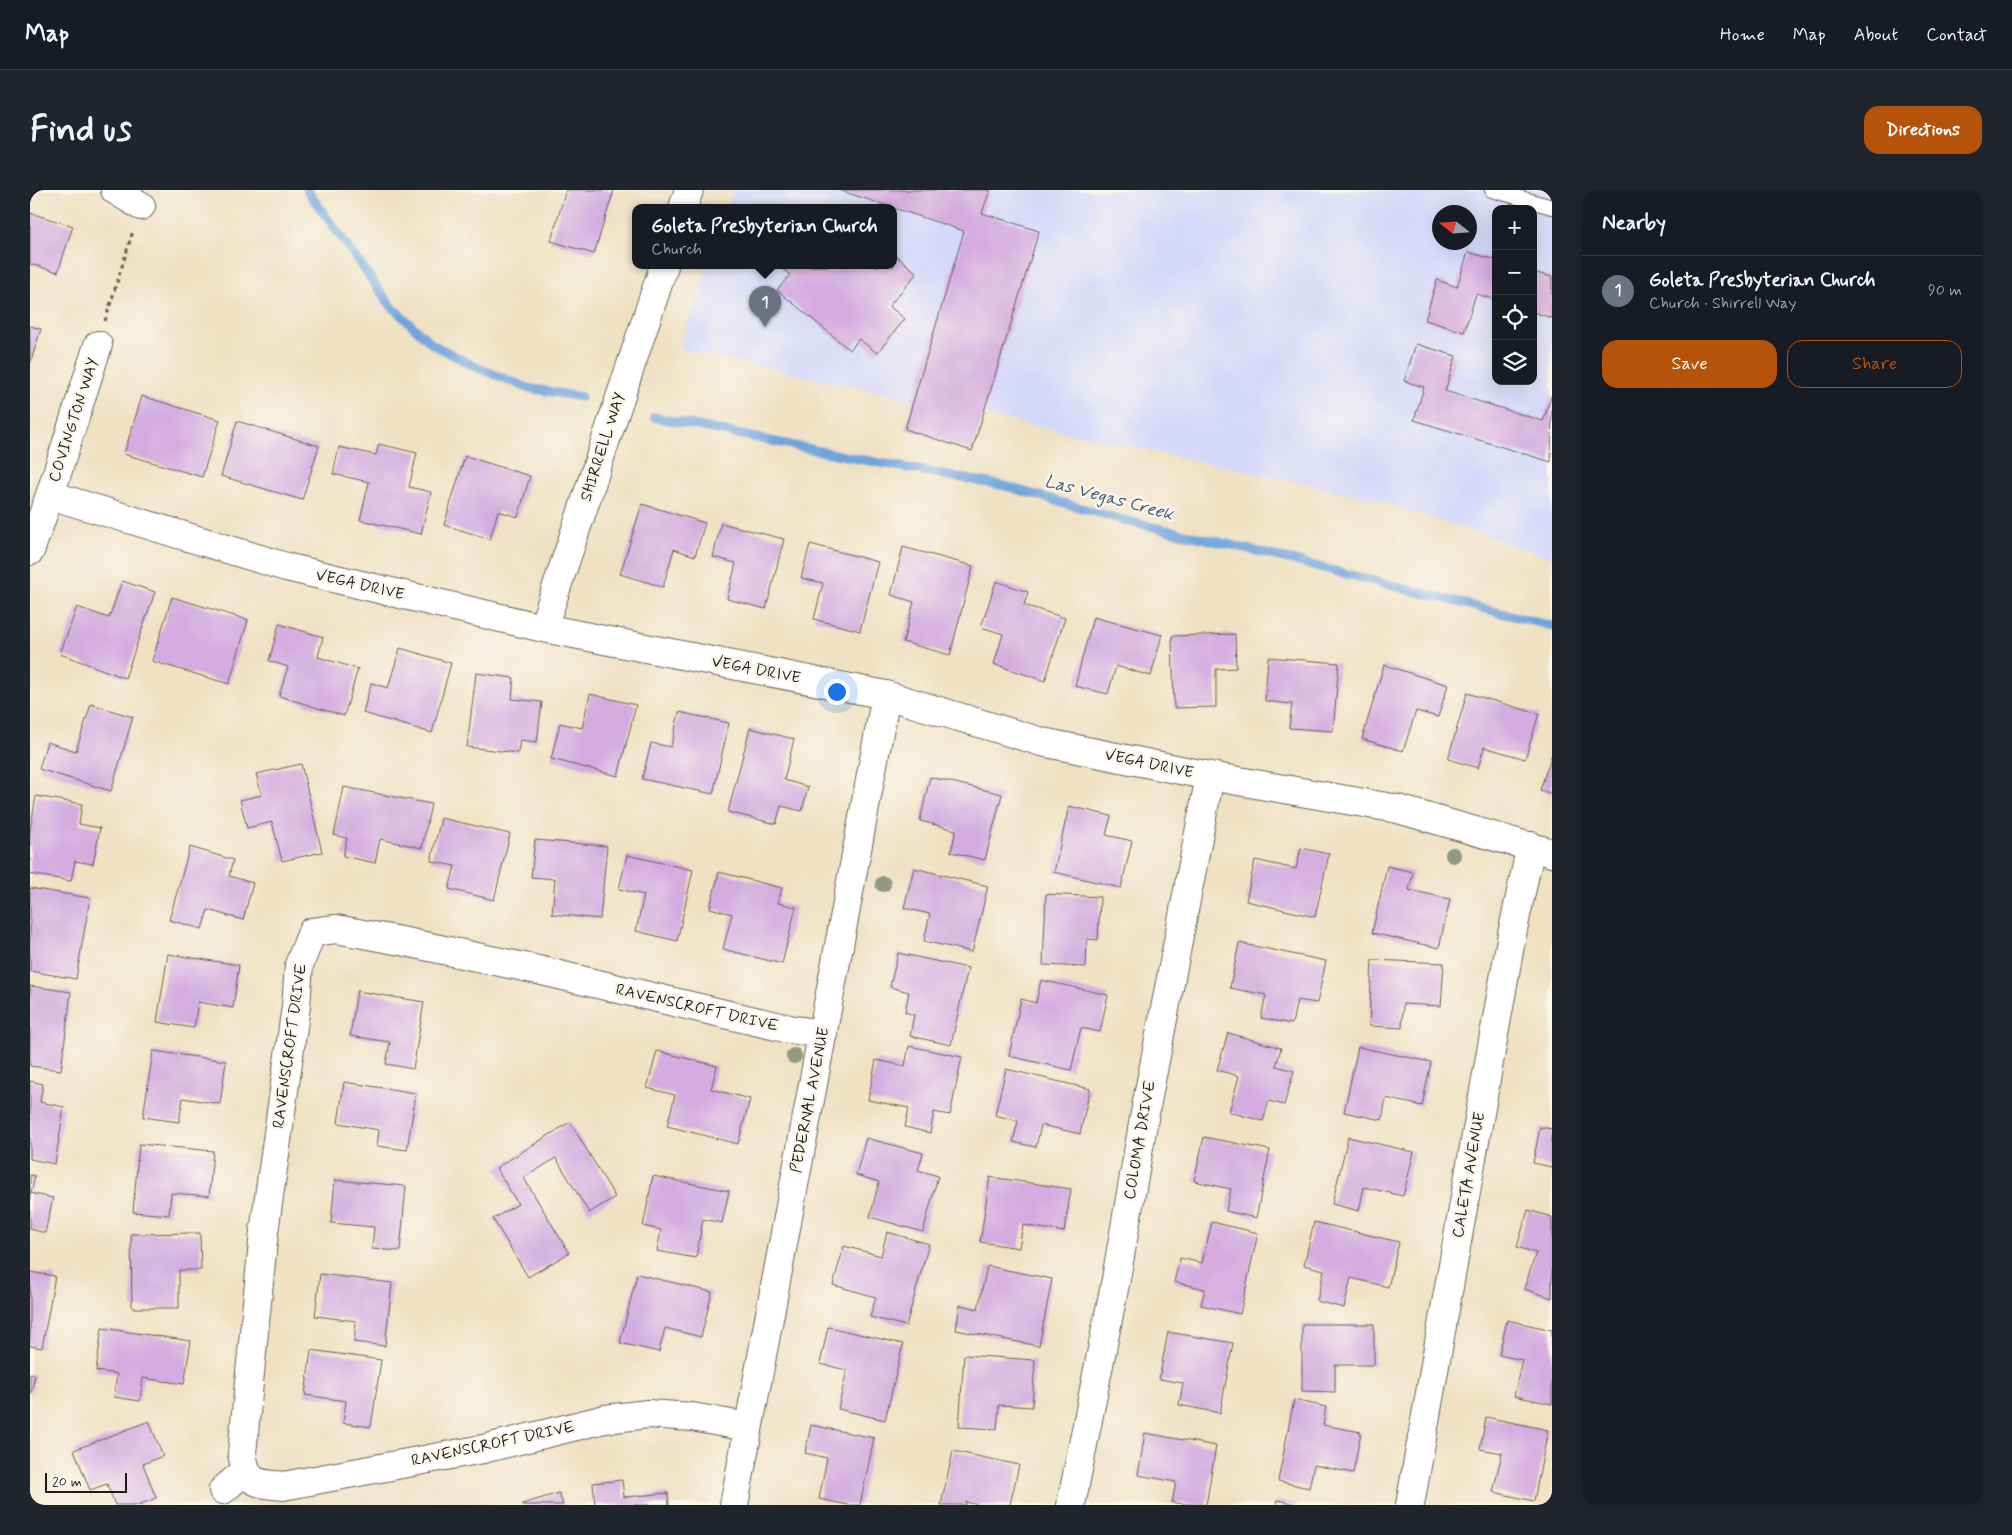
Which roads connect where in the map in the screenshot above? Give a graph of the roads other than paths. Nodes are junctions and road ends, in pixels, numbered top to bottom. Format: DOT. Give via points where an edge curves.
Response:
graph roads {
  1 [pos="115,190"];
  2 [pos="689,190"];
  3 [pos="1492,190"];
  4 [pos="684,204"];
  5 [pos="141,206"];
  6 [pos="1552,207"];
  7 [pos="663,269"];
  8 [pos="98,345"];
  9 [pos="50,495"];
  10 [pos="30,550"];
  11 [pos="543,628"];
  12 [pos="886,695"];
  13 [pos="1210,776"];
  14 [pos="1541,849"];
  15 [pos="823,1034"];
  16 [pos="747,1426"];
  17 [pos="245,1471"];
  18 [pos="223,1490"];
  19 [pos="734,1505"];
  20 [pos="1071,1505"];
  21 [pos="1410,1505"];
  1 -- 5 [label="street"];
  2 -- 4 [label="street"];
  3 -- 6 [label="lane"];
  7 -- 11 [label="street, SHIRRELL WAY"];
  8 -- 9 [label="street, COVINGTON WAY"];
  9 -- 10 [label="street, COVINGTON WAY"];
  9 -- 11 [label="street, VEGA DRIVE" via="286,567"];
  11 -- 12 [label="street, VEGA DRIVE"];
  12 -- 13 [label="street, VEGA DRIVE" via="1042,742"];
  12 -- 15 [label="street, PEDERNAL AVENUE"];
  13 -- 14 [label="street, VEGA DRIVE" via="1398,809"];
  13 -- 20 [label="street, COLOMA DRIVE"];
  14 -- 21 [label="street, CALETA AVENUE" via="1512,934"];
  15 -- 16 [label="street, PEDERNAL AVENUE"];
  15 -- 17 [label="street, RAVENSCROFT DRIVE" via="406,942 336,929 312,932 300,965 264,1232 242,1454"];
  16 -- 17 [label="street, RAVENSCROFT DRIVE" via="648,1414 605,1419 483,1449 282,1486 257,1483"];
  16 -- 19 [label="street, PEDERNAL AVENUE"];
  17 -- 18 [label="street"];
}
